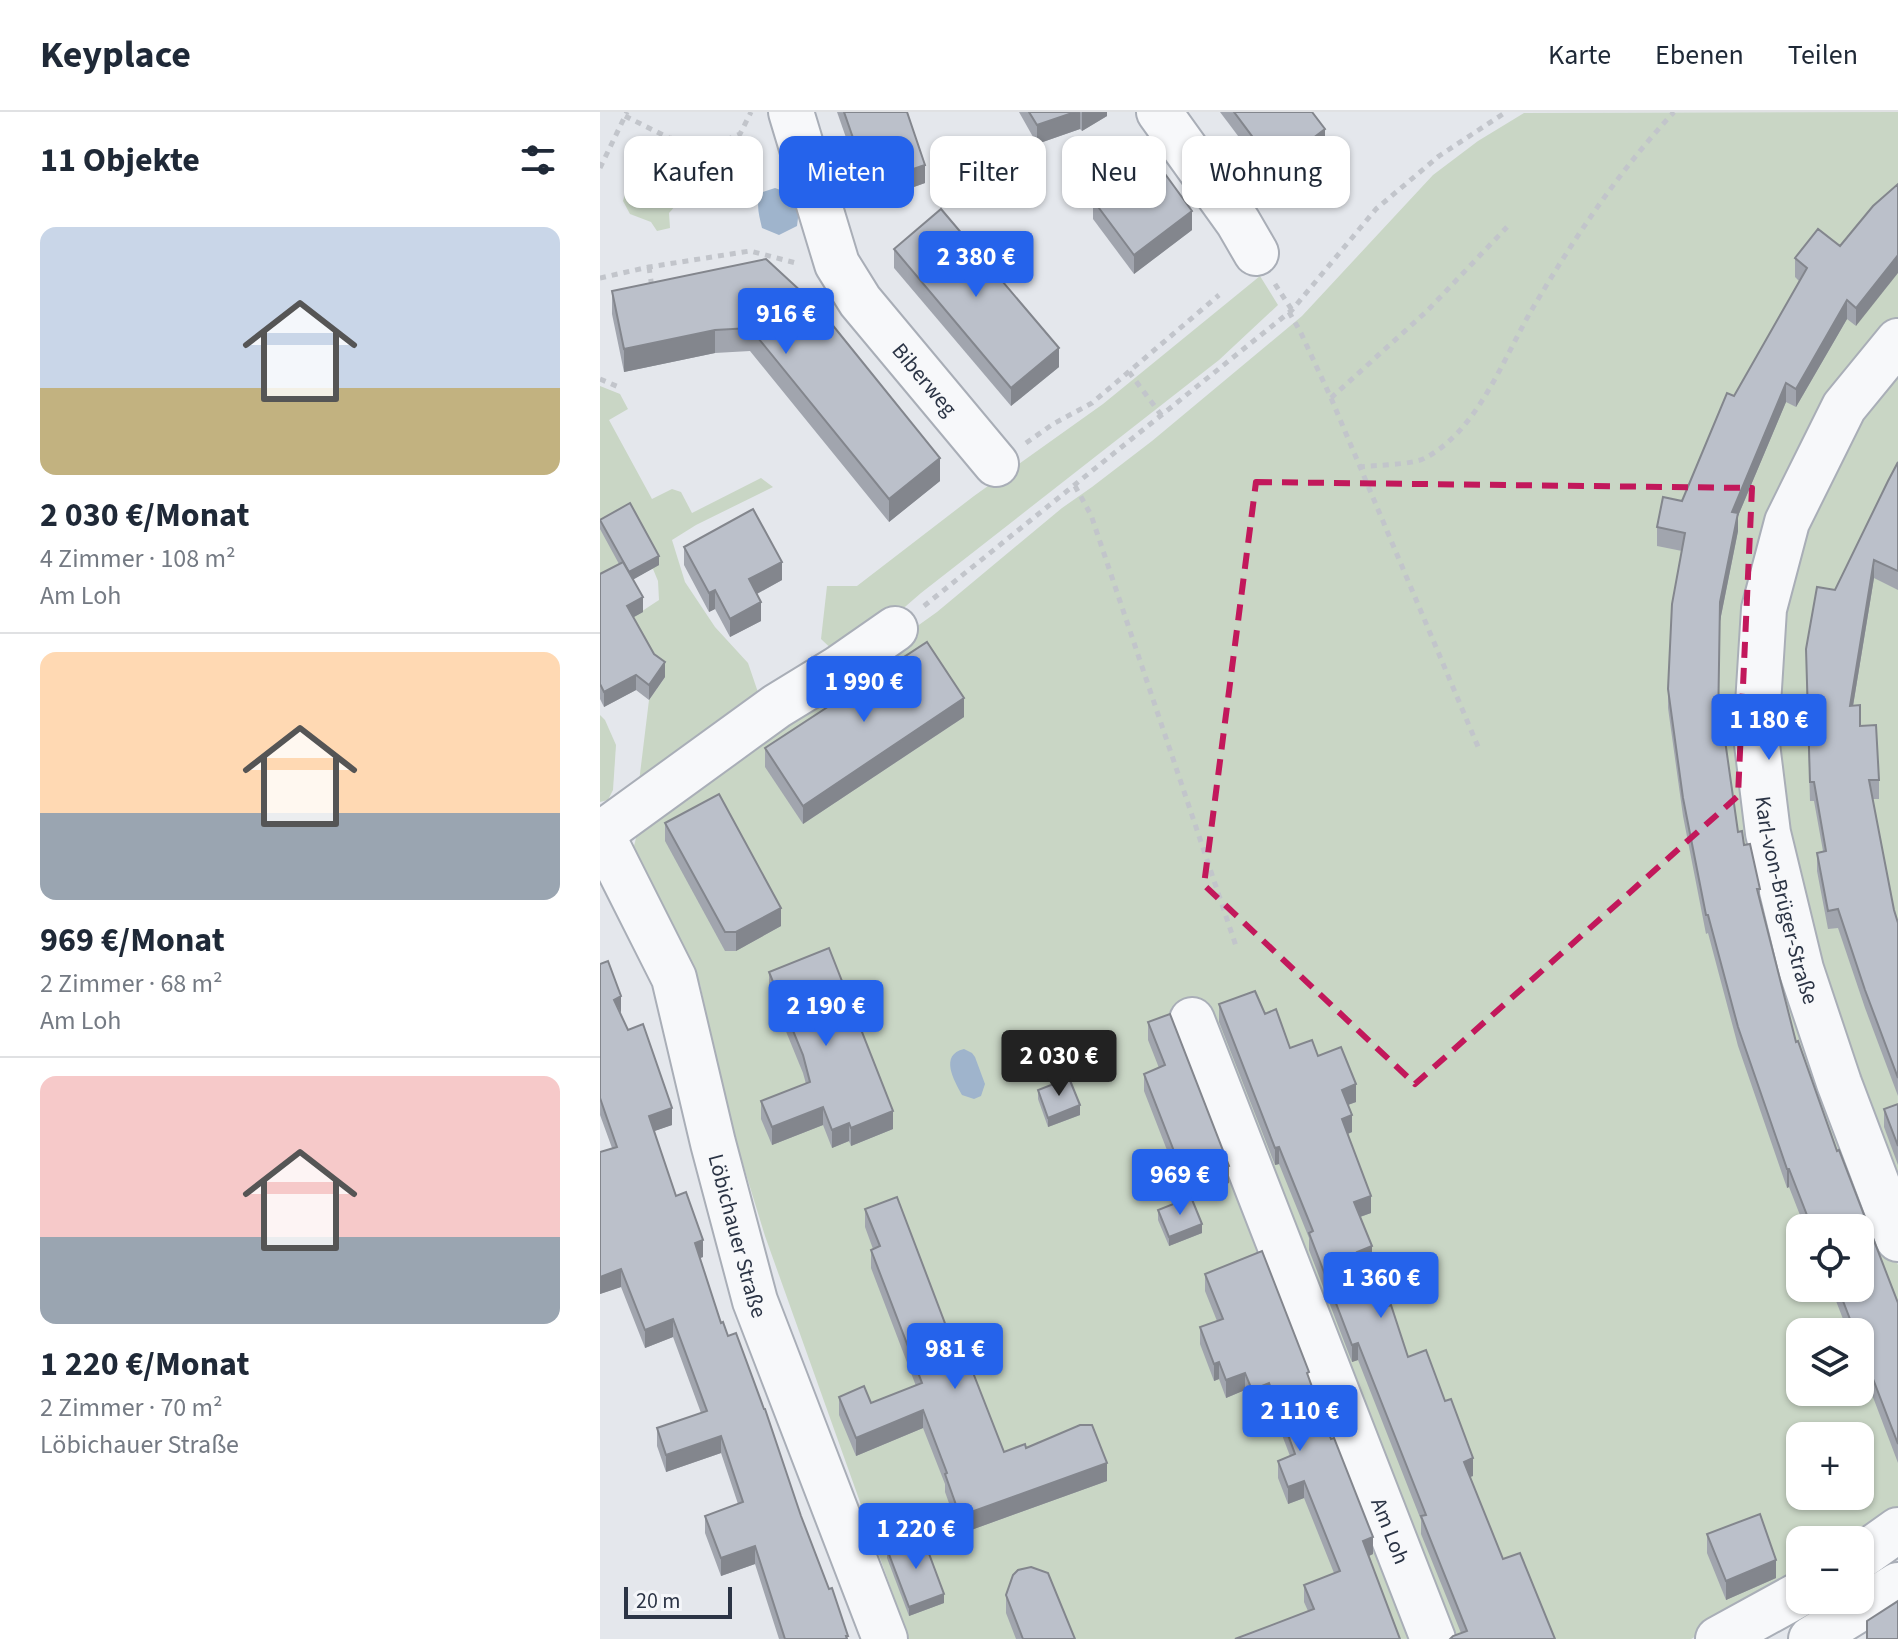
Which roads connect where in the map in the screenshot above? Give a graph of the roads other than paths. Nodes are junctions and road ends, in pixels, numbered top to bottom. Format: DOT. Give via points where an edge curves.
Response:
graph roads {
  1 [pos="791,112"];
  2 [pos="1159,112"];
  3 [pos="1256,253"];
  4 [pos="1898,341"];
  5 [pos="996,464"];
  6 [pos="895,629"];
  7 [pos="601,832"];
  8 [pos="1192,1020"];
  9 [pos="1898,1239"];
  10 [pos="1898,1530"];
  11 [pos="1874,1547"];
  12 [pos="1898,1585"];
  13 [pos="1786,1602"];
  14 [pos="885,1639"];
  15 [pos="1433,1639"];
  16 [pos="1718,1639"];
  17 [pos="1811,1639"];
  1 -- 5 [label="street, Biberweg" via="837,264 860,301"];
  2 -- 3 [label="street"];
  4 -- 9 [label="street, Karl-von-Brüger-Straße" via="1844,407 1787,522 1764,609 1756,736 1768,833 1801,969"];
  6 -- 7 [label="street"];
  7 -- 14 [label="street, Löbichauer Straße" via="674,978 755,1301"];
  8 -- 15 [label="street, Am Loh"];
  10 -- 11 [label="street"];
  12 -- 17 [label="street"];
  13 -- 16 [label="street"];
}
